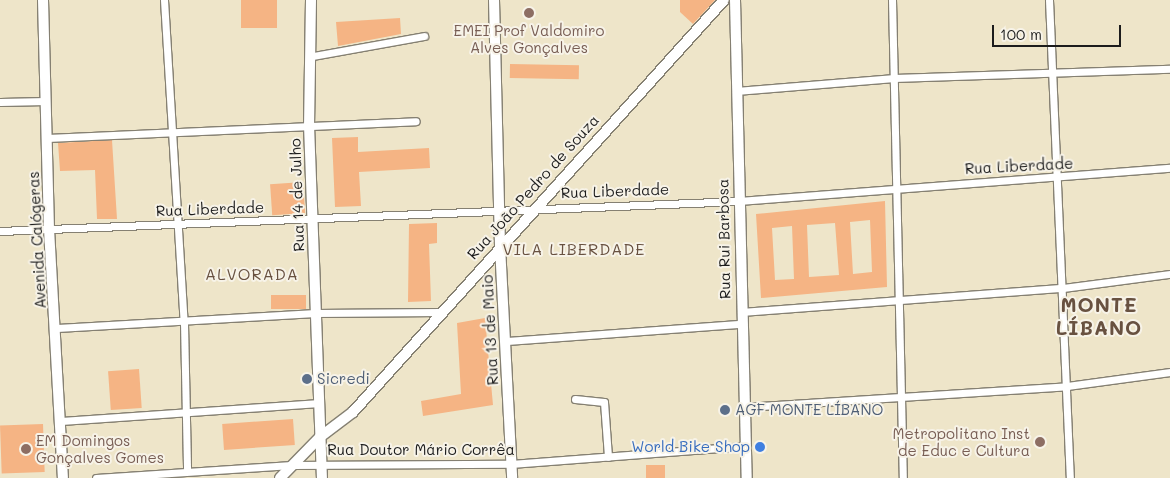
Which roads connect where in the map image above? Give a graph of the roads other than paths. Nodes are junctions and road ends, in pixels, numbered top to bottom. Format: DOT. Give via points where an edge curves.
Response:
graph roads {
  1 [pos="43,0"];
  2 [pos="164,0"];
  3 [pos="311,0"];
  4 [pos="494,0"];
  5 [pos="724,0"];
  6 [pos="735,0"];
  7 [pos="892,0"];
  8 [pos="1050,0"];
  9 [pos="424,36"];
  10 [pos="313,56"];
  11 [pos="1170,69"];
  12 [pos="1051,72"];
  13 [pos="894,78"];
  14 [pos="736,91"];
  15 [pos="46,100"];
  16 [pos="0,102"];
  17 [pos="416,121"];
  18 [pos="309,125"];
  19 [pos="170,132"];
  20 [pos="47,138"];
  21 [pos="1170,168"];
  22 [pos="1059,178"];
  23 [pos="896,186"];
  24 [pos="739,201"];
  25 [pos="535,207"];
  26 [pos="499,209"];
  27 [pos="313,218"];
  28 [pos="176,224"];
  29 [pos="49,229"];
  30 [pos="0,231"];
  31 [pos="500,246"];
  32 [pos="1170,274"];
  33 [pos="1063,288"];
  34 [pos="898,298"];
  35 [pos="440,312"];
  36 [pos="741,312"];
  37 [pos="316,313"];
  38 [pos="184,323"];
  39 [pos="741,324"];
  40 [pos="57,328"];
  41 [pos="507,341"];
  42 [pos="1170,372"];
  43 [pos="1067,386"];
  44 [pos="900,394"];
  45 [pos="575,399"];
  46 [pos="319,403"];
  47 [pos="745,407"];
  48 [pos="186,410"];
  49 [pos="60,420"];
  50 [pos="320,437"];
  51 [pos="745,446"];
  52 [pos="608,457"];
  53 [pos="322,464"];
  54 [pos="511,464"];
  55 [pos="292,465"];
  56 [pos="187,470"];
  57 [pos="63,478"];
  58 [pos="96,478"];
  59 [pos="280,478"];
  60 [pos="322,478"];
  61 [pos="512,478"];
  62 [pos="747,478"];
  63 [pos="903,478"];
  64 [pos="1070,478"];
  1 -- 15 [label="main road, Avenida Calógeras"];
  2 -- 19 [label="street"];
  3 -- 10 [label="main road, Rua 14 de Julho"];
  4 -- 26 [label="main road, Rua 13 de Maio"];
  5 -- 25 [label="main road, Rua João Pedro de Souza"];
  6 -- 14 [label="main road, Rua Rui Barbosa"];
  7 -- 13 [label="street"];
  8 -- 12 [label="street"];
  9 -- 10 [label="street"];
  10 -- 18 [label="main road, Rua 14 de Julho"];
  11 -- 12 [label="street"];
  12 -- 13 [label="street"];
  12 -- 22 [label="street"];
  13 -- 14 [label="street"];
  13 -- 23 [label="street"];
  14 -- 24 [label="main road, Rua Rui Barbosa"];
  15 -- 16 [label="street"];
  15 -- 20 [label="main road, Avenida Calógeras"];
  17 -- 18 [label="street"];
  18 -- 19 [label="street"];
  18 -- 27 [label="main road, Rua 14 de Julho"];
  19 -- 20 [label="street"];
  19 -- 28 [label="street"];
  20 -- 29 [label="main road, Avenida Calógeras"];
  21 -- 22 [label="street, Rua Liberdade"];
  22 -- 23 [label="street, Rua Liberdade"];
  22 -- 33 [label="street"];
  23 -- 24 [label="street, Rua Liberdade"];
  23 -- 34 [label="street"];
  24 -- 25 [label="street, Rua Liberdade"];
  24 -- 36 [label="main road, Rua Rui Barbosa"];
  25 -- 26 [label="street, Rua Liberdade"];
  25 -- 31 [label="main road, Rua João Pedro de Souza"];
  26 -- 27 [label="street, Rua Liberdade"];
  26 -- 31 [label="main road, Rua 13 de Maio"];
  27 -- 28 [label="street, Rua Liberdade"];
  27 -- 37 [label="main road, Rua 14 de Julho"];
  28 -- 29 [label="street, Rua Liberdade"];
  28 -- 38 [label="street"];
  29 -- 30 [label="street, Rua Liberdade"];
  29 -- 40 [label="main road, Avenida Calógeras"];
  31 -- 35 [label="main road, Rua João Pedro de Souza"];
  31 -- 41 [label="main road, Rua 13 de Maio"];
  32 -- 33 [label="street"];
  33 -- 34 [label="street"];
  33 -- 43 [label="street"];
  34 -- 36 [label="street"];
  34 -- 44 [label="street"];
  35 -- 37 [label="street"];
  35 -- 50 [label="main road, Rua João Pedro de Souza" via="353,412"];
  36 -- 39 [label="main road, Rua Rui Barbosa"];
  37 -- 38 [label="street"];
  37 -- 46 [label="main road, Rua 14 de Julho"];
  38 -- 40 [label="street"];
  38 -- 48 [label="street"];
  39 -- 41 [label="street"];
  39 -- 47 [label="main road, Rua Rui Barbosa"];
  40 -- 49 [label="main road, Avenida Calógeras"];
  41 -- 54 [label="main road, Rua 13 de Maio"];
  42 -- 43 [label="street"];
  43 -- 44 [label="street"];
  43 -- 64 [label="street"];
  44 -- 47 [label="street"];
  44 -- 63 [label="street"];
  45 -- 52 [label="street" via="604,402"];
  46 -- 48 [label="street"];
  46 -- 50 [label="main road, Rua 14 de Julho"];
  47 -- 51 [label="main road, Rua Rui Barbosa"];
  48 -- 49 [label="street"];
  48 -- 56 [label="street"];
  49 -- 57 [label="main road, Avenida Calógeras"];
  50 -- 53 [label="main road, Rua 14 de Julho"];
  50 -- 55 [label="main road, Rua João Pedro de Souza"];
  51 -- 52 [label="street, Rua Doutor Mário Corrêa"];
  51 -- 62 [label="main road, Rua Rui Barbosa"];
  52 -- 54 [label="street, Rua Doutor Mário Corrêa"];
  53 -- 54 [label="street, Rua Doutor Mário Corrêa"];
  53 -- 55 [label="street, Rua Doutor Mário Corrêa"];
  53 -- 60 [label="main road, Rua 14 de Julho"];
  54 -- 61 [label="main road, Rua 13 de Maio"];
  55 -- 56 [label="street, Rua Doutor Mário Corrêa"];
  55 -- 59 [label="main road, Rua João Pedro de Souza"];
  56 -- 58 [label="street, Rua Doutor Mário Corrêa"];
}
